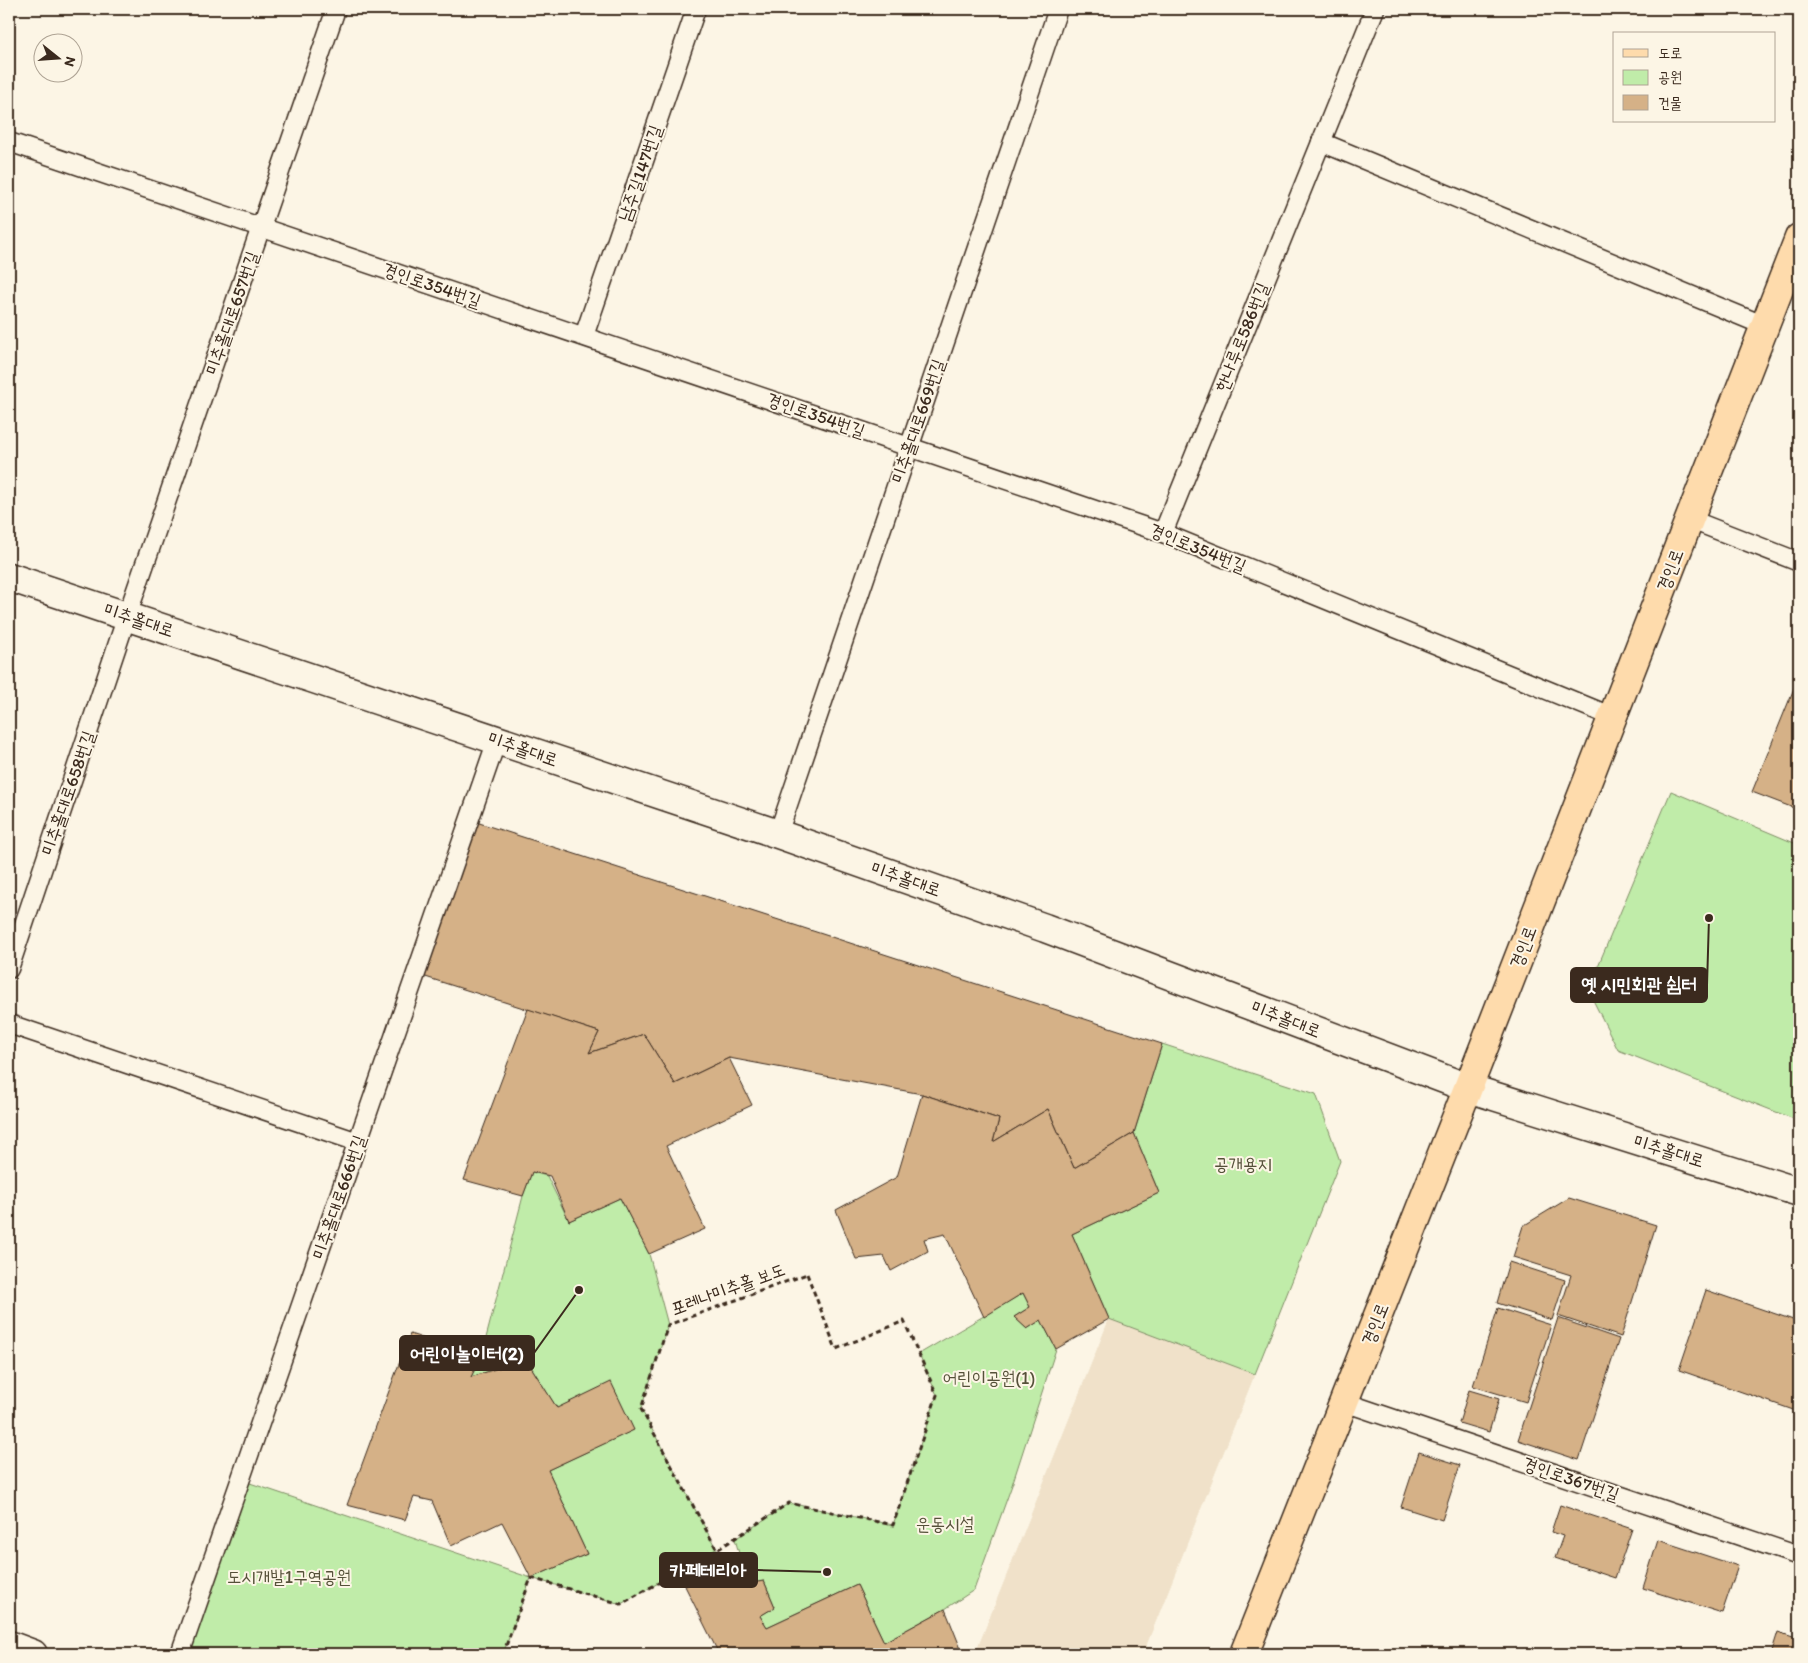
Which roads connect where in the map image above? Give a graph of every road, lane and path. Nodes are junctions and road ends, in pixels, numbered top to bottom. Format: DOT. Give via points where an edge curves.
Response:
graph roads {
  1 [pos="336,9"];
  2 [pos="696,9"];
  3 [pos="1058,9"];
  4 [pos="1375,9"];
  5 [pos="9,142"];
  6 [pos="1321,142"];
  7 [pos="261,227"];
  8 [pos="1799,238"];
  9 [pos="1765,326"];
  10 [pos="584,336"];
  11 [pos="909,446"];
  12 [pos="1689,519"];
  13 [pos="1163,533"];
  14 [pos="1799,562"];
  15 [pos="9,577"];
  16 [pos="127,616"];
  17 [pos="1612,717"];
  18 [pos="497,740"];
  19 [pos="778,834"];
  20 [pos="9,969"];
  21 [pos="9,1024"];
  22 [pos="1468,1088"];
  23 [pos="358,1142"];
  24 [pos="1799,1192"];
  25 [pos="1344,1402"];
  26 [pos="717,1550"];
  27 [pos="1799,1556"];
  28 [pos="9,1646"];
  29 [pos="33,1654"];
  30 [pos="180,1654"];
  31 [pos="503,1654"];
  32 [pos="1244,1654"];
  1 -- 7 [label="lane, 미추홀대로657번길"];
  2 -- 10 [label="lane, 남주길147번길"];
  3 -- 11 [label="lane, 미추홀대로669번길"];
  4 -- 6 [label="lane, 한나루로586번길"];
  5 -- 7 [label="lane, 경인로354번길"];
  6 -- 9 [label="lane"];
  6 -- 13 [label="lane, 한나루로586번길"];
  7 -- 10 [label="lane, 경인로354번길"];
  7 -- 16 [label="lane, 미추홀대로657번길"];
  8 -- 9 [label="main road, 경인로"];
  9 -- 12 [label="main road, 경인로"];
  10 -- 11 [label="lane, 경인로354번길"];
  11 -- 13 [label="lane, 경인로354번길"];
  11 -- 19 [label="lane, 미추홀대로669번길"];
  12 -- 14 [label="lane"];
  12 -- 17 [label="main road, 경인로"];
  13 -- 17 [label="lane, 경인로354번길"];
  15 -- 16 [label="main road, 미추홀대로"];
  16 -- 18 [label="main road, 미추홀대로"];
  16 -- 20 [label="lane, 미추홀대로658번길"];
  17 -- 22 [label="main road, 경인로"];
  18 -- 19 [label="main road, 미추홀대로"];
  18 -- 23 [label="lane, 미추홀대로666번길"];
  19 -- 22 [label="main road, 미추홀대로" via="1046,928"];
  21 -- 23 [label="lane"];
  22 -- 24 [label="main road, 미추홀대로"];
  22 -- 25 [label="main road, 경인로"];
  23 -- 30 [label="lane, 미추홀대로666번길"];
  25 -- 27 [label="lane, 경인로367번길"];
  25 -- 32 [label="main road, 경인로"];
  26 -- 26 [label="path, 포레나미추홀 보도" via="789,1503 893,1526 938,1395 904,1321 836,1349 806,1274 668,1326 640,1409"];
  26 -- 31 [label="path" via="621,1604 531,1578"];
  28 -- 29 [label="main road"];
}
